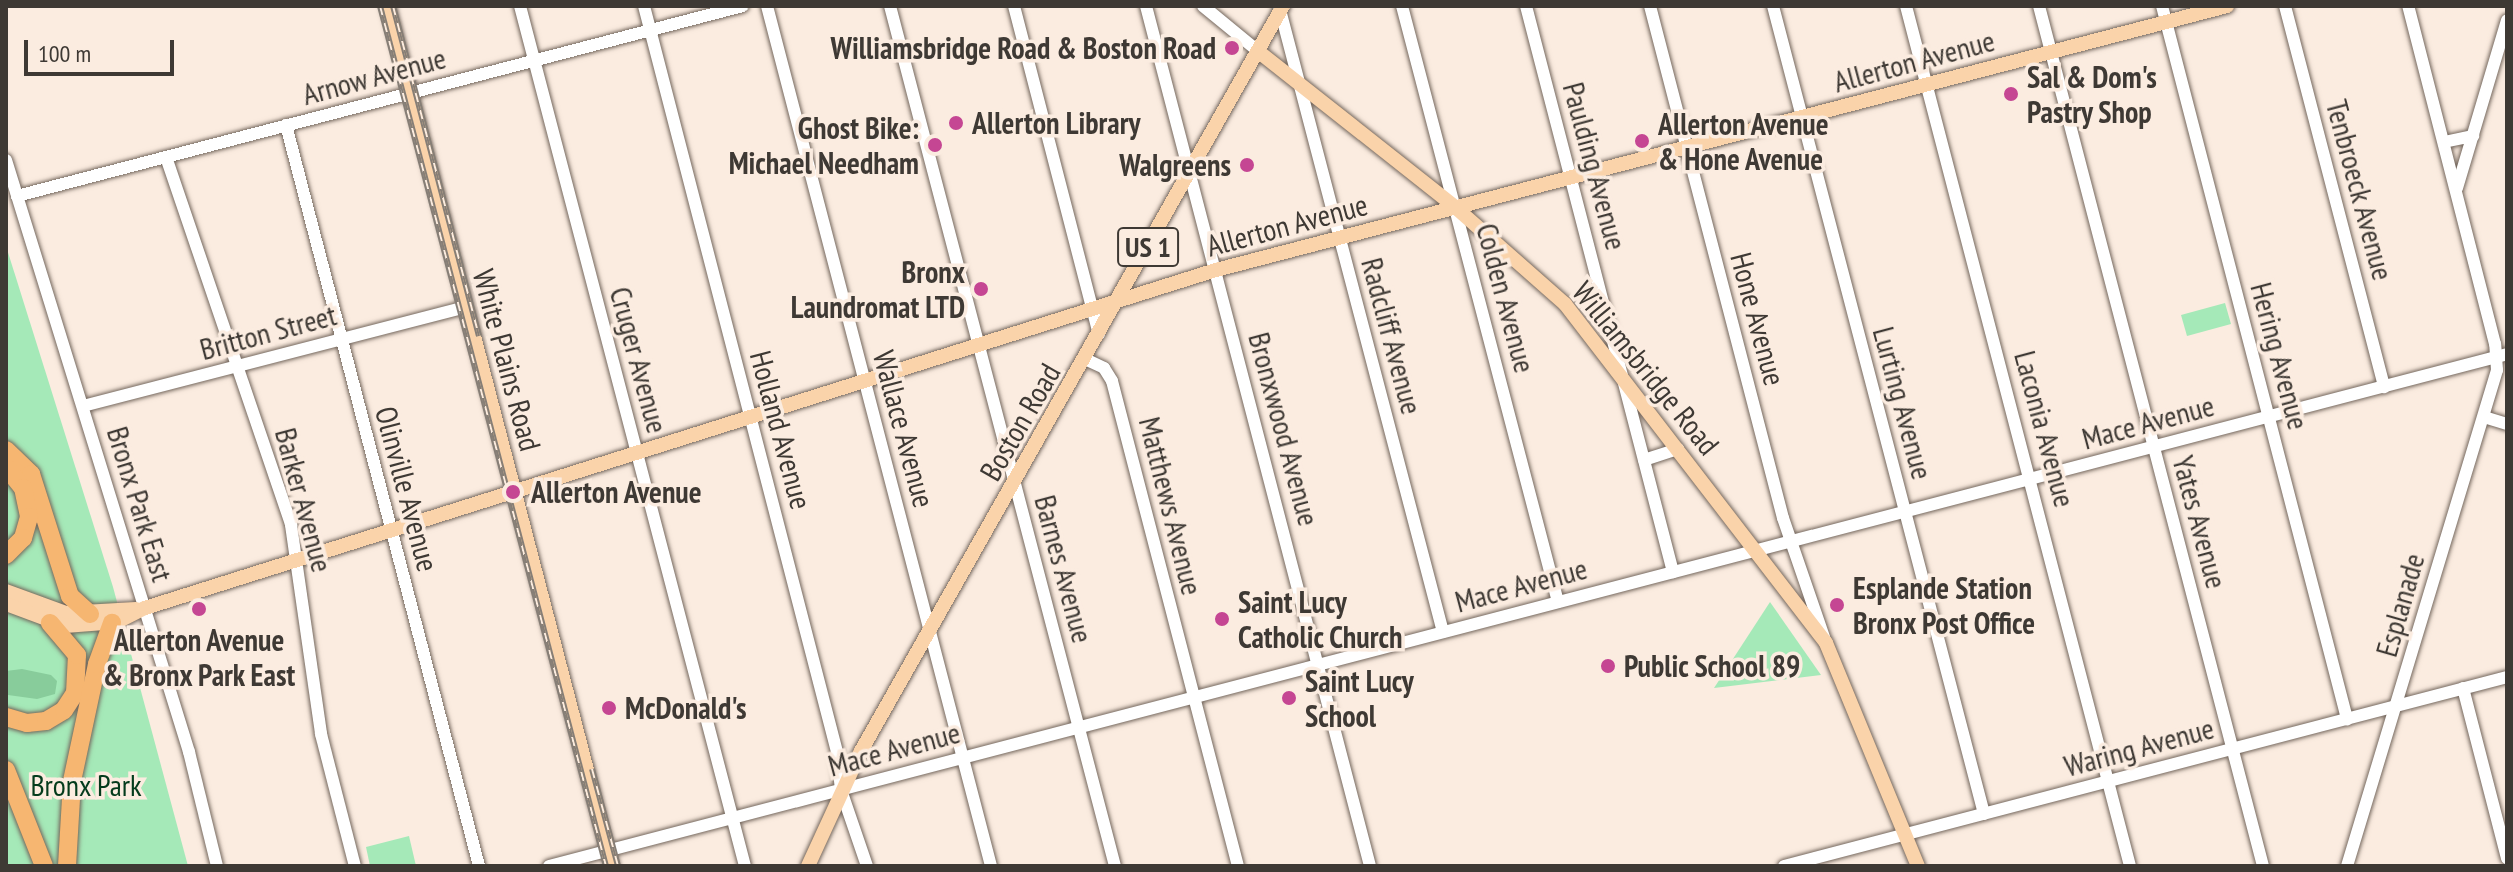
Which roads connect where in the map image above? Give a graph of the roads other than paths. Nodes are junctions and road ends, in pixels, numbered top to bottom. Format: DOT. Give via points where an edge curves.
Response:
graph roads {
  1 [pos="388,6"];
  2 [pos="520,6"];
  3 [pos="644,6"];
  4 [pos="743,6"];
  5 [pos="767,6"];
  6 [pos="890,6"];
  7 [pos="1014,6"];
  8 [pos="1146,6"];
  9 [pos="1203,6"];
  10 [pos="1402,6"];
  11 [pos="1526,6"];
  12 [pos="1650,6"];
  13 [pos="1773,6"];
  14 [pos="1906,6"];
  15 [pos="2039,6"];
  16 [pos="2162,6"];
  17 [pos="2227,6"];
  18 [pos="2285,6"];
  19 [pos="2408,6"];
  20 [pos="1281,7"];
  21 [pos="2507,20"];
  22 [pos="2166,22"];
  23 [pos="650,30"];
  24 [pos="1259,52"];
  25 [pos="2051,52"];
  26 [pos="534,61"];
  27 [pos="1926,85"];
  28 [pos="1301,88"];
  29 [pos="410,93"];
  30 [pos="1802,117"];
  31 [pos="286,125"];
  32 [pos="2473,136"];
  33 [pos="2444,142"];
  34 [pos="1687,147"];
  35 [pos="166,157"];
  36 [pos="6,160"];
  37 [pos="1190,171"];
  38 [pos="1571,177"];
  39 [pos="2457,188"];
  40 [pos="17,196"];
  41 [pos="1455,207"];
  42 [pos="1340,237"];
  43 [pos="1216,270"];
  44 [pos="1118,301"];
  45 [pos="466,307"];
  46 [pos="1093,309"];
  47 [pos="1099,334"];
  48 [pos="342,339"];
  49 [pos="978,345"];
  50 [pos="2502,356"];
  51 [pos="1085,359"];
  52 [pos="240,366"];
  53 [pos="1623,378"];
  54 [pos="864,381"];
  55 [pos="2384,387"];
  56 [pos="83,406"];
  57 [pos="751,417"];
  58 [pos="2269,417"];
  59 [pos="2484,417"];
  60 [pos="2507,424"];
  61 [pos="2153,447"];
  62 [pos="1678,449"];
  63 [pos="6,450"];
  64 [pos="637,453"];
  65 [pos="1644,460"];
  66 [pos="6,467"];
  67 [pos="2032,479"];
  68 [pos="1015,483"];
  69 [pos="514,492"];
  70 [pos="1905,512"];
  71 [pos="391,531"];
  72 [pos="1792,541"];
  73 [pos="1759,550"];
  74 [pos="6,555"];
  75 [pos="298,560"];
  76 [pos="1673,572"];
  77 [pos="6,591"];
  78 [pos="1558,602"];
  79 [pos="6,604"];
  80 [pos="145,608"];
  81 [pos="90,614"];
  82 [pos="50,623"];
  83 [pos="112,623"];
  84 [pos="930,632"];
  85 [pos="1443,632"];
  86 [pos="1826,643"];
  87 [pos="1318,665"];
  88 [pos="2507,677"];
  89 [pos="2463,688"];
  90 [pos="1194,697"];
  91 [pos="2397,706"];
  92 [pos="6,717"];
  93 [pos="2347,719"];
  94 [pos="1078,727"];
  95 [pos="2232,749"];
  96 [pos="963,758"];
  97 [pos="6,770"];
  98 [pos="2108,782"];
  99 [pos="841,790"];
  100 [pos="1984,814"];
  101 [pos="732,818"];
  102 [pos="1905,834"];
  103 [pos="608,850"];
  104 [pos="2507,858"];
  105 [pos="44,866"];
  106 [pos="67,866"];
  107 [pos="217,866"];
  108 [pos="355,866"];
  109 [pos="479,866"];
  110 [pos="549,866"];
  111 [pos="612,866"];
  112 [pos="745,866"];
  113 [pos="808,866"];
  114 [pos="867,866"];
  115 [pos="991,866"];
  116 [pos="1115,866"];
  117 [pos="1238,866"];
  118 [pos="1370,866"];
  119 [pos="1784,866"];
  120 [pos="1918,866"];
  121 [pos="2130,866"];
  122 [pos="2263,866"];
  123 [pos="2347,866"];
  1 -- 29 [label="main road, White Plains Road"];
  2 -- 26 [label="street, Cruger Avenue"];
  3 -- 23 [label="street, Holland Avenue"];
  4 -- 23 [label="street, Arnow Avenue"];
  5 -- 54 [label="street, Wallace Avenue"];
  6 -- 49 [label="street, Barnes Avenue"];
  7 -- 46 [label="street"];
  8 -- 37 [label="street, Bronxwood Avenue"];
  9 -- 24 [label="street, Williamsbridge Road"];
  10 -- 41 [label="street, Colden Avenue"];
  11 -- 38 [label="street, Paulding Avenue"];
  12 -- 34 [label="street, Hone Avenue"];
  13 -- 30 [label="street, Lurting Avenue"];
  14 -- 27 [label="street, Laconia Avenue"];
  15 -- 25 [label="street, Yates Avenue"];
  16 -- 22 [label="street, Hering Avenue"];
  17 -- 22 [label="main road, Allerton Avenue"];
  18 -- 55 [label="street, Tenbroeck Avenue"];
  19 -- 33 [label="street"];
  20 -- 24 [label="main road, Boston Road / US 1"];
  20 -- 28 [label="street, Radcliff Avenue"];
  21 -- 32 [label="street"];
  22 -- 25 [label="main road, Allerton Avenue"];
  22 -- 58 [label="street, Hering Avenue"];
  23 -- 26 [label="street, Arnow Avenue"];
  23 -- 57 [label="street, Holland Avenue"];
  24 -- 28 [label="main road, Williamsbridge Road"];
  24 -- 37 [label="main road, Boston Road / US 1"];
  25 -- 27 [label="main road, Allerton Avenue"];
  25 -- 61 [label="street, Yates Avenue"];
  26 -- 29 [label="street, Arnow Avenue"];
  26 -- 64 [label="street, Cruger Avenue"];
  27 -- 30 [label="main road, Allerton Avenue"];
  27 -- 67 [label="street, Laconia Avenue"];
  28 -- 41 [label="main road, Williamsbridge Road"];
  28 -- 42 [label="street, Radcliff Avenue"];
  29 -- 31 [label="street, Arnow Avenue"];
  29 -- 45 [label="main road, White Plains Road"];
  30 -- 34 [label="main road, Allerton Avenue"];
  30 -- 70 [label="street, Lurting Avenue"];
  31 -- 35 [label="street, Arnow Avenue"];
  31 -- 48 [label="street, Olinville Avenue"];
  32 -- 33 [label="street"];
  32 -- 39 [label="street"];
  33 -- 39 [label="street"];
  34 -- 38 [label="main road, Allerton Avenue"];
  34 -- 72 [label="street, Hone Avenue"];
  35 -- 40 [label="street, Arnow Avenue"];
  35 -- 52 [label="street, Barker Avenue"];
  36 -- 40 [label="street, Bronx Park East"];
  37 -- 43 [label="street, Bronxwood Avenue"];
  37 -- 44 [label="main road, Boston Road / US 1"];
  38 -- 41 [label="main road, Allerton Avenue"];
  38 -- 53 [label="street, Paulding Avenue"];
  39 -- 50 [label="street"];
  40 -- 56 [label="street, Bronx Park East"];
  41 -- 42 [label="main road, Allerton Avenue"];
  41 -- 53 [label="main road, Williamsbridge Road" via="1565,304"];
  41 -- 78 [label="street, Colden Avenue"];
  42 -- 43 [label="main road, Allerton Avenue"];
  42 -- 85 [label="street, Radcliff Avenue"];
  43 -- 44 [label="main road, Allerton Avenue"];
  43 -- 87 [label="street, Bronxwood Avenue"];
  44 -- 46 [label="main road, Allerton Avenue"];
  44 -- 47 [label="main road, Boston Road / US 1"];
  45 -- 48 [label="street, Britton Street"];
  45 -- 69 [label="main road, White Plains Road"];
  46 -- 47 [label="street"];
  46 -- 49 [label="main road, Allerton Avenue"];
  47 -- 51 [label="main road, Boston Road / US 1"];
  48 -- 52 [label="street, Britton Street"];
  48 -- 71 [label="street, Olinville Avenue"];
  49 -- 54 [label="main road, Allerton Avenue"];
  49 -- 68 [label="street, Barnes Avenue"];
  50 -- 55 [label="street, Mace Avenue"];
  50 -- 59 [label="street, Esplanade"];
  51 -- 68 [label="main road, Boston Road / US 1"];
  51 -- 90 [label="street, Matthews Avenue" via="1107,370 1112,381"];
  52 -- 56 [label="street, Britton Street"];
  52 -- 75 [label="street, Barker Avenue"];
  53 -- 62 [label="main road, Williamsbridge Road"];
  53 -- 65 [label="street, Paulding Avenue"];
  54 -- 57 [label="main road, Allerton Avenue"];
  54 -- 84 [label="street, Wallace Avenue"];
  55 -- 58 [label="street, Mace Avenue"];
  56 -- 80 [label="street, Bronx Park East"];
  57 -- 64 [label="main road, Allerton Avenue"];
  57 -- 99 [label="street, Holland Avenue" via="839,759"];
  58 -- 61 [label="street, Mace Avenue"];
  58 -- 93 [label="street, Hering Avenue"];
  59 -- 60 [label="street"];
  59 -- 91 [label="street, Esplanade"];
  61 -- 67 [label="street, Mace Avenue"];
  61 -- 95 [label="street, Yates Avenue"];
  62 -- 65 [label="street"];
  62 -- 73 [label="main road, Williamsbridge Road"];
  63 -- 81 [label="highway" via="31,474 70,596"];
  64 -- 69 [label="main road, Allerton Avenue"];
  64 -- 101 [label="street, Cruger Avenue"];
  65 -- 76 [label="street, Paulding Avenue"];
  66 -- 74 [label="highway" via="23,488 29,517 23,538"];
  67 -- 70 [label="street, Mace Avenue"];
  67 -- 98 [label="street, Laconia Avenue"];
  68 -- 84 [label="main road, Boston Road / US 1"];
  68 -- 94 [label="street, Barnes Avenue"];
  69 -- 71 [label="main road, Allerton Avenue"];
  69 -- 103 [label="main road, White Plains Road"];
  70 -- 72 [label="street, Mace Avenue"];
  70 -- 100 [label="street, Lurting Avenue"];
  71 -- 75 [label="main road, Allerton Avenue"];
  71 -- 109 [label="street, Olinville Avenue"];
  72 -- 73 [label="street, Mace Avenue"];
  72 -- 86 [label="street, Hone Avenue"];
  73 -- 76 [label="street, Mace Avenue"];
  73 -- 86 [label="main road, Williamsbridge Road"];
  75 -- 80 [label="main road, Allerton Avenue"];
  75 -- 108 [label="street, Barker Avenue" via="321,734"];
  76 -- 78 [label="street, Mace Avenue"];
  77 -- 81 [label="main road" via="57,612"];
  78 -- 85 [label="street, Mace Avenue"];
  79 -- 82 [label="main road"];
  80 -- 81 [label="main road"];
  80 -- 83 [label="main road"];
  80 -- 107 [label="street, Bronx Park East" via="192,760"];
  82 -- 83 [label="main road"];
  82 -- 92 [label="highway" via="77,655 75,693 64,710 46,721"];
  83 -- 106 [label="highway" via="97,664 74,770"];
  84 -- 96 [label="street, Wallace Avenue"];
  84 -- 99 [label="main road, Boston Road / US 1"];
  85 -- 87 [label="street, Mace Avenue"];
  86 -- 102 [label="main road, Williamsbridge Road"];
  87 -- 90 [label="street, Mace Avenue"];
  87 -- 118 [label="street, Bronxwood Avenue"];
  88 -- 89 [label="street, Waring Avenue"];
  89 -- 91 [label="street, Waring Avenue"];
  89 -- 104 [label="street"];
  90 -- 94 [label="street, Mace Avenue"];
  90 -- 117 [label="street, Matthews Avenue"];
  91 -- 93 [label="street, Waring Avenue"];
  91 -- 123 [label="street, Esplanade"];
  93 -- 95 [label="street, Waring Avenue"];
  94 -- 96 [label="street, Mace Avenue"];
  94 -- 116 [label="street, Barnes Avenue"];
  95 -- 98 [label="street, Waring Avenue"];
  95 -- 122 [label="street, Yates Avenue"];
  96 -- 99 [label="street, Mace Avenue"];
  96 -- 115 [label="street, Wallace Avenue"];
  97 -- 105 [label="highway"];
  98 -- 100 [label="street, Waring Avenue"];
  98 -- 121 [label="street, Laconia Avenue"];
  99 -- 101 [label="street, Mace Avenue"];
  99 -- 113 [label="main road, Boston Road / US 1"];
  99 -- 114 [label="street, Holland Avenue"];
  100 -- 102 [label="street, Waring Avenue"];
  101 -- 103 [label="street, Mace Avenue"];
  101 -- 112 [label="street, Cruger Avenue"];
  102 -- 119 [label="street, Waring Avenue"];
  102 -- 120 [label="main road, Williamsbridge Road"];
  103 -- 110 [label="street, Mace Avenue"];
  103 -- 111 [label="main road, White Plains Road"];
}
